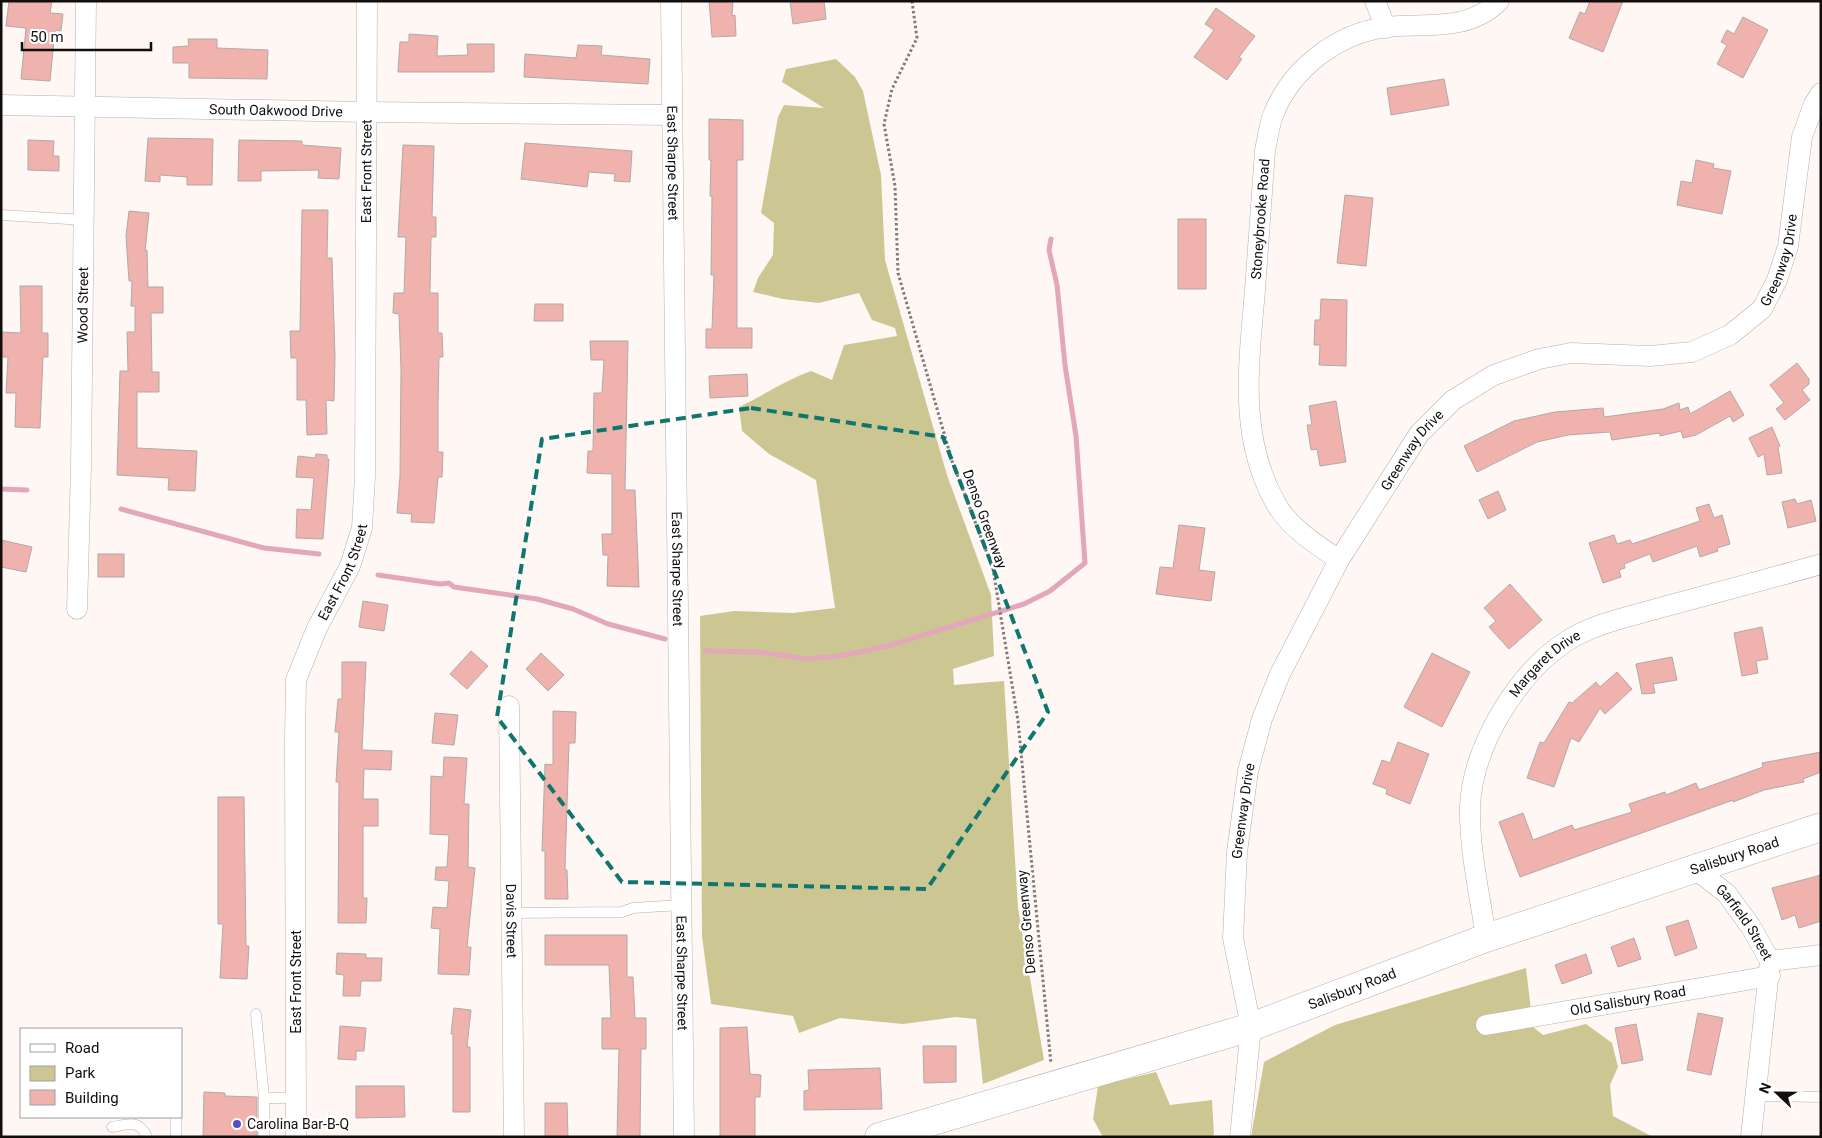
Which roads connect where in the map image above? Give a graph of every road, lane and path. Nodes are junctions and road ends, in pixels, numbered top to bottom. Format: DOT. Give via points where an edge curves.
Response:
graph roads {
  1 [pos="86,1"];
  2 [pos="367,1"];
  3 [pos="671,1"];
  4 [pos="912,1"];
  5 [pos="1376,1"];
  6 [pos="1499,1"];
  7 [pos="1386,28"];
  8 [pos="1821,93"];
  9 [pos="1,105"];
  10 [pos="86,106"];
  11 [pos="366,112"];
  12 [pos="672,115"];
  13 [pos="1,215"];
  14 [pos="85,220"];
  15 [pos="1339,560"];
  16 [pos="1821,564"];
  17 [pos="77,609"];
  18 [pos="509,706"];
  19 [pos="1821,827"];
  20 [pos="1694,868"];
  21 [pos="682,905"];
  22 [pos="512,913"];
  23 [pos="1486,938"];
  24 [pos="1821,955"];
  25 [pos="1770,968"];
  26 [pos="256,1014"];
  27 [pos="1486,1025"];
  28 [pos="1251,1027"];
  29 [pos="1053,1086"];
  30 [pos="1757,1096"];
  31 [pos="1821,1097"];
  32 [pos="264,1098"];
  33 [pos="296,1098"];
  34 [pos="176,1118"];
  35 [pos="112,1126"];
  36 [pos="147,1137"];
  37 [pos="176,1137"];
  38 [pos="264,1137"];
  39 [pos="296,1137"];
  40 [pos="514,1137"];
  41 [pos="684,1137"];
  42 [pos="879,1137"];
  43 [pos="1240,1137"];
  44 [pos="1752,1137"];
  1 -- 10 [label="street, Wood Street"];
  2 -- 11 [label="street, East Front Street"];
  3 -- 12 [label="street, East Sharpe Street"];
  4 -- 29 [label="path, Denso Greenway" via="916,38 892,89 884,124 894,186 898,273 952,461 993,569 1018,720"];
  5 -- 7 [label="street"];
  6 -- 7 [label="street, Stoneybrooke Road" via="1468,21"];
  7 -- 15 [label="street, Stoneybrooke Road" via="1350,38 1317,56 1291,81 1273,114 1265,150 1248,372 1250,423 1257,465 1276,504 1304,536"];
  8 -- 15 [label="street, Greenway Drive" via="1802,137 1788,246 1777,280 1762,309 1730,336 1692,352 1650,356 1571,354 1540,359 1494,375 1453,400 1419,434"];
  9 -- 10 [label="street, South Oakwood Drive"];
  10 -- 11 [label="street, South Oakwood Drive"];
  10 -- 14 [label="street, Wood Street"];
  11 -- 12 [label="street, South Oakwood Drive"];
  11 -- 33 [label="street, East Front Street" via="362,528 350,566 316,628 296,680"];
  12 -- 21 [label="street, East Sharpe Street"];
  13 -- 14 [label="lane"];
  14 -- 17 [label="street, Wood Street"];
  15 -- 28 [label="street, Greenway Drive" via="1280,674 1262,718 1248,771 1238,852 1233,938"];
  16 -- 23 [label="street, Margaret Drive" via="1608,623 1567,640 1532,668 1506,704 1476,768 1470,805 1472,842"];
  18 -- 22 [label="street, Davis Street"];
  19 -- 20 [label="street, Salisbury Road"];
  20 -- 23 [label="street, Salisbury Road"];
  20 -- 25 [label="street, Garfield Street" via="1727,894 1751,927"];
  21 -- 22 [label="lane" via="634,908 622,912"];
  21 -- 41 [label="street, East Sharpe Street"];
  22 -- 40 [label="street, Davis Street"];
  23 -- 28 [label="street, Salisbury Road"];
  24 -- 25 [label="street, Old Salisbury Road"];
  25 -- 27 [label="street, Old Salisbury Road"];
  25 -- 30 [label="street, Garfield Street"];
  26 -- 32 [label="lane"];
  28 -- 29 [label="street, Salisbury Road"];
  28 -- 43 [label="street, Greenway Drive"];
  29 -- 42 [label="street, Salisbury Road"];
  30 -- 31 [label="lane"];
  30 -- 44 [label="street, Garfield Street"];
  32 -- 33 [label="lane"];
  32 -- 38 [label="lane"];
  33 -- 39 [label="street, East Front Street"];
  34 -- 37 [label="lane"];
  35 -- 36 [label="lane" via="135,1122 143,1127"];
}
